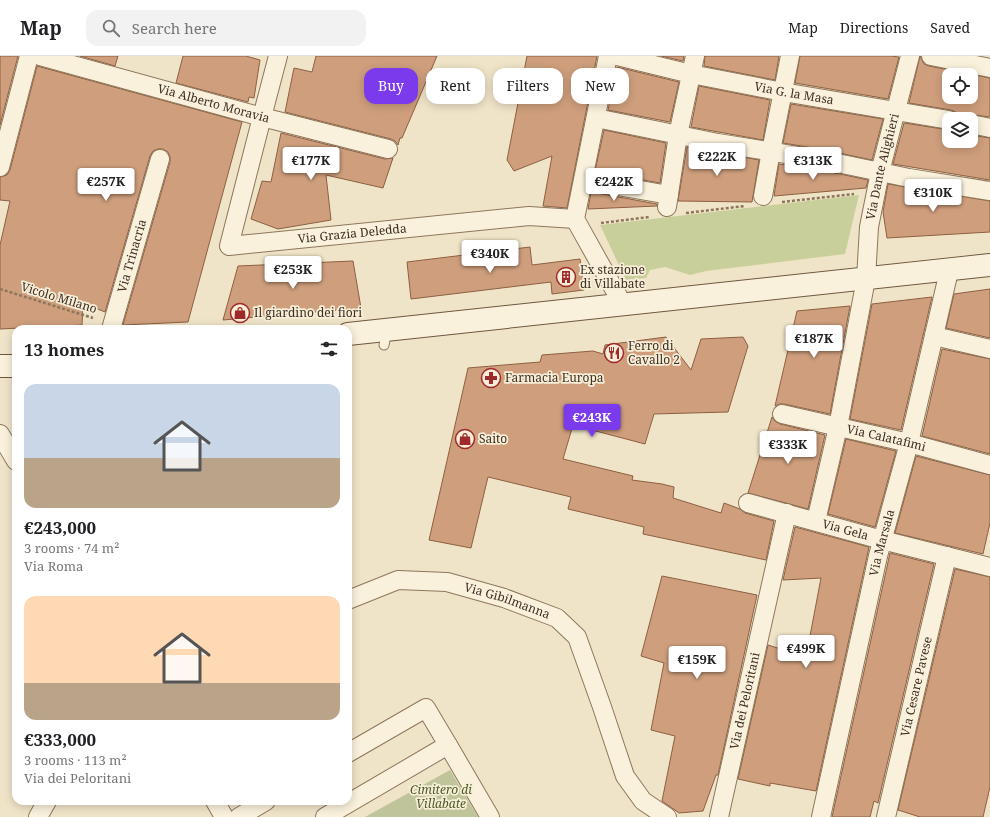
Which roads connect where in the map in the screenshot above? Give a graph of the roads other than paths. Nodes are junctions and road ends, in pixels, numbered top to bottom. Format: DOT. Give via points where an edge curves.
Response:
graph roads {
  1 [pos="29,56"];
  2 [pos="40,56"];
  3 [pos="278,56"];
  4 [pos="608,56"];
  5 [pos="617,56"];
  6 [pos="695,56"];
  7 [pos="790,56"];
  8 [pos="910,56"];
  9 [pos="931,56"];
  10 [pos="990,68"];
  11 [pos="691,74"];
  12 [pos="783,92"];
  13 [pos="896,111"];
  14 [pos="262,116"];
  15 [pos="596,118"];
  16 [pos="942,119"];
  17 [pos="978,125"];
  18 [pos="990,128"];
  19 [pos="678,135"];
  20 [pos="388,149"];
  21 [pos="770,152"];
  22 [pos="160,159"];
  23 [pos="0,167"];
  24 [pos="880,172"];
  25 [pos="583,180"];
  26 [pos="990,191"];
  27 [pos="756,201"];
  28 [pos="575,219"];
  29 [pos="990,265"];
  30 [pos="948,270"];
  31 [pos="866,279"];
  32 [pos="623,305"];
  33 [pos="111,325"];
  34 [pos="352,334"];
  35 [pos="934,336"];
  36 [pos="990,349"];
  37 [pos="0,366"];
  38 [pos="12,366"];
  39 [pos="782,414"];
  40 [pos="838,427"];
  41 [pos="0,434"];
  42 [pos="909,443"];
  43 [pos="12,454"];
  44 [pos="990,465"];
  45 [pos="748,503"];
  46 [pos="787,513"];
  47 [pos="816,522"];
  48 [pos="882,540"];
  49 [pos="947,556"];
  50 [pos="990,567"];
  51 [pos="352,598"];
  52 [pos="448,745"];
  53 [pos="352,751"];
  54 [pos="352,801"];
  55 [pos="45,805"];
  56 [pos="217,805"];
  57 [pos="259,805"];
  58 [pos="346,805"];
  59 [pos="38,817"];
  60 [pos="224,817"];
  61 [pos="239,817"];
  62 [pos="325,817"];
  63 [pos="490,817"];
  64 [pos="667,817"];
  65 [pos="719,817"];
  66 [pos="820,817"];
  67 [pos="886,817"];
  1 -- 23 [label="street"];
  2 -- 14 [label="street, Via Alberto Moravia"];
  3 -- 14 [label="street, Via Grazia Deledda"];
  4 -- 15 [label="street"];
  5 -- 11 [label="street, Via G. la Masa"];
  6 -- 11 [label="street"];
  7 -- 12 [label="street"];
  8 -- 13 [label="street, Via Dante Alighieri"];
  9 -- 10 [label="street"];
  11 -- 12 [label="street, Via G. la Masa"];
  11 -- 19 [label="street"];
  12 -- 13 [label="street, Via G. la Masa"];
  12 -- 21 [label="street"];
  13 -- 16 [label="street, Via G. la Masa"];
  13 -- 24 [label="street, Via Dante Alighieri"];
  14 -- 20 [label="street, Via Alberto Moravia"];
  14 -- 28 [label="street, Via Grazia Deledda" via="230,246 529,216"];
  15 -- 19 [label="street"];
  15 -- 25 [label="street"];
  17 -- 18 [label="street"];
  19 -- 21 [label="street"];
  19 -- 25 [label="street" via="673,205"];
  21 -- 24 [label="street"];
  21 -- 27 [label="street"];
  22 -- 33 [label="street, Via Trinacria"];
  24 -- 26 [label="street"];
  24 -- 31 [label="street, Via Dante Alighieri" via="869,227"];
  25 -- 28 [label="street"];
  28 -- 32 [label="street"];
  29 -- 30 [label="main road"];
  30 -- 31 [label="main road"];
  30 -- 35 [label="street, Via Marsala"];
  31 -- 32 [label="main road"];
  31 -- 40 [label="street"];
  32 -- 34 [label="main road" via="385,337"];
  35 -- 36 [label="street"];
  35 -- 42 [label="street, Via Marsala"];
  37 -- 38 [label="main road"];
  39 -- 40 [label="street, Via Calatafimi"];
  40 -- 42 [label="street, Via Calatafimi"];
  40 -- 47 [label="street"];
  41 -- 43 [label="street"];
  42 -- 44 [label="street, Via Calatafimi"];
  42 -- 48 [label="street, Via Marsala"];
  45 -- 46 [label="street, Via Gela"];
  46 -- 47 [label="street, Via Gela"];
  46 -- 65 [label="street, Via dei Peloritani"];
  47 -- 48 [label="street, Via Gela"];
  48 -- 49 [label="street, Via Gela"];
  48 -- 66 [label="street, Via Marsala"];
  49 -- 50 [label="street, Via Gela"];
  49 -- 67 [label="street, Via Cesare Pavese"];
  51 -- 64 [label="street, Via Gibilmanna" via="398,580 447,582 504,598 557,618 577,637 625,776 643,800"];
  52 -- 53 [label="street" via="426,708"];
  52 -- 54 [label="street"];
  52 -- 63 [label="street"];
  55 -- 59 [label="street"];
  56 -- 60 [label="street"];
  57 -- 61 [label="street"];
  58 -- 62 [label="street"];
}
